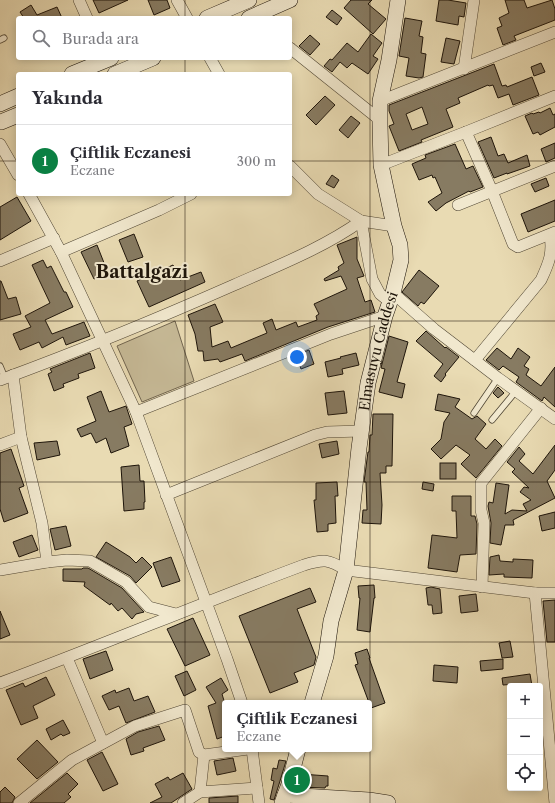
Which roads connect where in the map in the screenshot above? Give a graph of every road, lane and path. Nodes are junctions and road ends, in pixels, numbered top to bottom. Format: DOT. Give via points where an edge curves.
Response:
graph roads {
  1 [pos="79,0"];
  2 [pos="178,0"];
  3 [pos="249,0"];
  4 [pos="290,0"];
  5 [pos="474,0"];
  6 [pos="396,1"];
  7 [pos="86,16"];
  8 [pos="186,16"];
  9 [pos="212,16"];
  10 [pos="255,16"];
  11 [pos="555,32"];
  12 [pos="292,50"];
  13 [pos="106,60"];
  14 [pos="148,60"];
  15 [pos="211,60"];
  16 [pos="464,69"];
  17 [pos="77,72"];
  18 [pos="119,72"];
  19 [pos="218,72"];
  20 [pos="555,96"];
  21 [pos="16,97"];
  22 [pos="380,101"];
  23 [pos="0,104"];
  24 [pos="16,115"];
  25 [pos="0,119"];
  26 [pos="380,120"];
  27 [pos="466,132"];
  28 [pos="0,144"];
  29 [pos="381,165"];
  30 [pos="555,166"];
  31 [pos="292,168"];
  32 [pos="16,172"];
  33 [pos="492,191"];
  34 [pos="30,196"];
  35 [pos="187,196"];
  36 [pos="458,205"];
  37 [pos="361,221"];
  38 [pos="394,226"];
  39 [pos="54,238"];
  40 [pos="553,239"];
  41 [pos="61,252"];
  42 [pos="0,261"];
  43 [pos="389,304"];
  44 [pos="103,341"];
  45 [pos="475,360"];
  46 [pos="0,366"];
  47 [pos="6,378"];
  48 [pos="498,378"];
  49 [pos="516,391"];
  50 [pos="541,408"];
  51 [pos="136,412"];
  52 [pos="474,413"];
  53 [pos="555,419"];
  54 [pos="492,420"];
  55 [pos="361,431"];
  56 [pos="21,437"];
  57 [pos="0,445"];
  58 [pos="166,495"];
  59 [pos="47,562"];
  60 [pos="0,570"];
  61 [pos="346,570"];
  62 [pos="482,587"];
  63 [pos="535,593"];
  64 [pos="555,593"];
  65 [pos="206,602"];
  66 [pos="176,614"];
  67 [pos="67,658"];
  68 [pos="0,684"];
  69 [pos="241,700"];
  70 [pos="313,700"];
  71 [pos="552,737"];
  72 [pos="103,743"];
  73 [pos="226,752"];
  74 [pos="252,752"];
  75 [pos="297,752"];
  76 [pos="204,755"];
  77 [pos="257,788"];
  78 [pos="200,792"];
  79 [pos="284,799"];
  80 [pos="19,803"];
  81 [pos="183,803"];
  82 [pos="259,803"];
  83 [pos="388,803"];
  84 [pos="555,803"];
  1 -- 7 [label="street"];
  2 -- 8 [label="street"];
  3 -- 9 [label="street"];
  4 -- 10 [label="street"];
  5 -- 16 [label="street"];
  6 -- 22 [label="street, Elmasuyu Caddesi" via="389,60"];
  11 -- 16 [label="street"];
  12 -- 26 [label="street"];
  13 -- 17 [label="street"];
  14 -- 18 [label="street"];
  15 -- 19 [label="street"];
  16 -- 22 [label="street"];
  20 -- 27 [label="street"];
  21 -- 23 [label="street"];
  22 -- 26 [label="street, Elmasuyu Caddesi"];
  24 -- 25 [label="street"];
  26 -- 29 [label="street, Elmasuyu Caddesi"];
  27 -- 29 [label="street"];
  27 -- 33 [label="street"];
  28 -- 32 [label="street"];
  29 -- 38 [label="street, Elmasuyu Caddesi"];
  30 -- 33 [label="street"];
  31 -- 37 [label="street" via="318,194"];
  33 -- 36 [label="street"];
  33 -- 40 [label="street" via="513,244 518,247"];
  34 -- 39 [label="street"];
  35 -- 41 [label="street"];
  37 -- 38 [label="street"];
  37 -- 43 [label="street" via="372,279"];
  37 -- 44 [label="street" via="344,233 293,259"];
  38 -- 43 [label="street, Elmasuyu Caddesi" via="400,245 401,260"];
  39 -- 41 [label="street"];
  39 -- 42 [label="street"];
  40 -- 45 [label="street" via="551,255 541,280"];
  41 -- 44 [label="street"];
  43 -- 45 [label="street" via="434,329"];
  43 -- 51 [label="street" via="331,334"];
  43 -- 55 [label="street, Elmasuyu Caddesi" via="368,383"];
  44 -- 47 [label="street"];
  44 -- 51 [label="street"];
  45 -- 48 [label="street"];
  46 -- 47 [label="lane"];
  47 -- 56 [label="street"];
  48 -- 49 [label="street"];
  48 -- 52 [label="lane"];
  49 -- 50 [label="street"];
  49 -- 54 [label="lane"];
  50 -- 53 [label="street"];
  50 -- 62 [label="street" via="481,483 481,510 484,523"];
  51 -- 58 [label="street"];
  55 -- 58 [label="street" via="315,435"];
  55 -- 61 [label="street, Elmasuyu Caddesi"];
  56 -- 57 [label="street"];
  56 -- 59 [label="street" via="42,523"];
  58 -- 65 [label="street"];
  59 -- 60 [label="street"];
  59 -- 66 [label="street" via="90,561 126,582 149,607"];
  61 -- 62 [label="street"];
  61 -- 65 [label="street" via="328,561 318,561"];
  61 -- 70 [label="street, Elmasuyu Caddesi"];
  62 -- 63 [label="street"];
  63 -- 64 [label="street"];
  63 -- 71 [label="street"];
  65 -- 66 [label="street"];
  65 -- 69 [label="street"];
  66 -- 67 [label="street"];
  67 -- 68 [label="street"];
  67 -- 72 [label="street"];
  71 -- 84 [label="street"];
  72 -- 76 [label="street" via="135,726 185,710 199,752"];
  72 -- 80 [label="street" via="72,760"];
  73 -- 76 [label="street"];
  74 -- 77 [label="street"];
  75 -- 79 [label="street"];
  76 -- 78 [label="street"];
  77 -- 78 [label="street"];
  77 -- 82 [label="street"];
  78 -- 81 [label="street"];
  79 -- 83 [label="street" via="369,800"];
}
